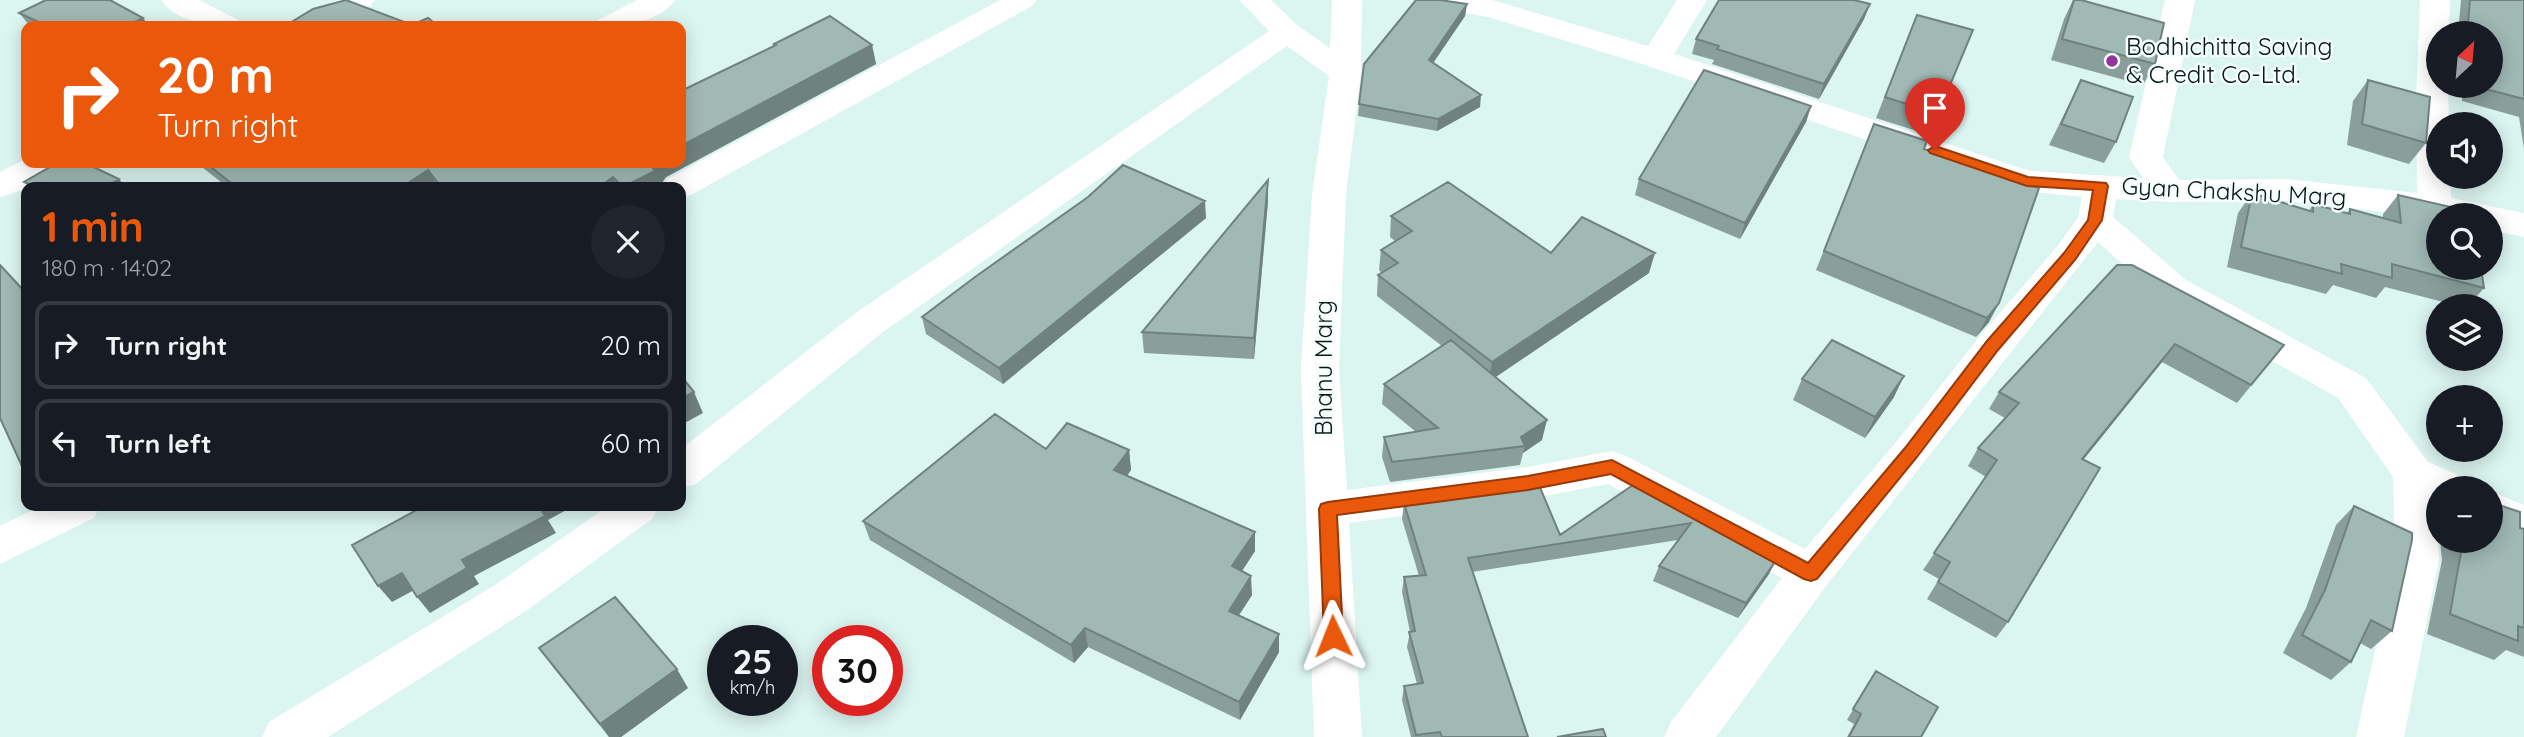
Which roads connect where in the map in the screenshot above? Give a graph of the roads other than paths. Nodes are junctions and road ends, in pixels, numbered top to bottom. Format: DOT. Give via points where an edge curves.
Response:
graph roads {
  1 [pos="176,0"];
  2 [pos="360,0"];
  3 [pos="660,0"];
  4 [pos="1022,0"];
  5 [pos="1254,0"];
  6 [pos="1347,0"];
  7 [pos="1429,0"];
  8 [pos="1692,0"];
  9 [pos="2180,0"];
  10 [pos="2435,0"];
  11 [pos="217,21"];
  12 [pos="319,21"];
  13 [pos="619,21"];
  14 [pos="1287,32"];
  15 [pos="1656,58"];
  16 [pos="1345,73"];
  17 [pos="35,168"];
  18 [pos="686,183"];
  19 [pos="0,186"];
  20 [pos="2169,191"];
  21 [pos="2098,203"];
  22 [pos="2434,203"];
  23 [pos="2426,205"];
  24 [pos="2503,221"];
  25 [pos="2524,225"];
  26 [pos="686,468"];
  27 [pos="2426,477"];
  28 [pos="2426,500"];
  29 [pos="1328,509"];
  30 [pos="69,511"];
  31 [pos="633,511"];
  32 [pos="2503,514"];
  33 [pos="2524,524"];
  34 [pos="0,546"];
  35 [pos="1811,573"];
  36 [pos="286,737"];
  37 [pos="1338,737"];
  38 [pos="1688,737"];
  39 [pos="2380,737"];
  1 -- 11 [label="street"];
  2 -- 12 [label="street"];
  3 -- 13 [label="street"];
  4 -- 18 [label="street"];
  5 -- 14 [label="street"];
  6 -- 16 [label="street, Bhanu Marg"];
  7 -- 15 [label="street, Gyan Chakshu Marg" via="1492,9"];
  8 -- 15 [label="street"];
  9 -- 20 [label="street" via="2146,156"];
  10 -- 22 [label="street"];
  14 -- 16 [label="street"];
  14 -- 26 [label="street" via="870,322"];
  15 -- 21 [label="street, Gyan Chakshu Marg"];
  16 -- 29 [label="street, Bhanu Marg" via="1329,195 1320,369"];
  17 -- 19 [label="street"];
  20 -- 21 [label="street, Gyan Chakshu Marg"];
  20 -- 23 [label="street, Gyan Chakshu Marg" via="2286,190"];
  21 -- 27 [label="street" via="2174,289 2352,388"];
  21 -- 35 [label="street" via="2069,257"];
  24 -- 25 [label="street"];
  28 -- 39 [label="street"];
  29 -- 35 [label="street" via="1528,483 1612,467"];
  29 -- 37 [label="street, Bhanu Marg"];
  30 -- 34 [label="street"];
  31 -- 36 [label="street" via="477,622"];
  32 -- 33 [label="street"];
  35 -- 38 [label="street"];
}
